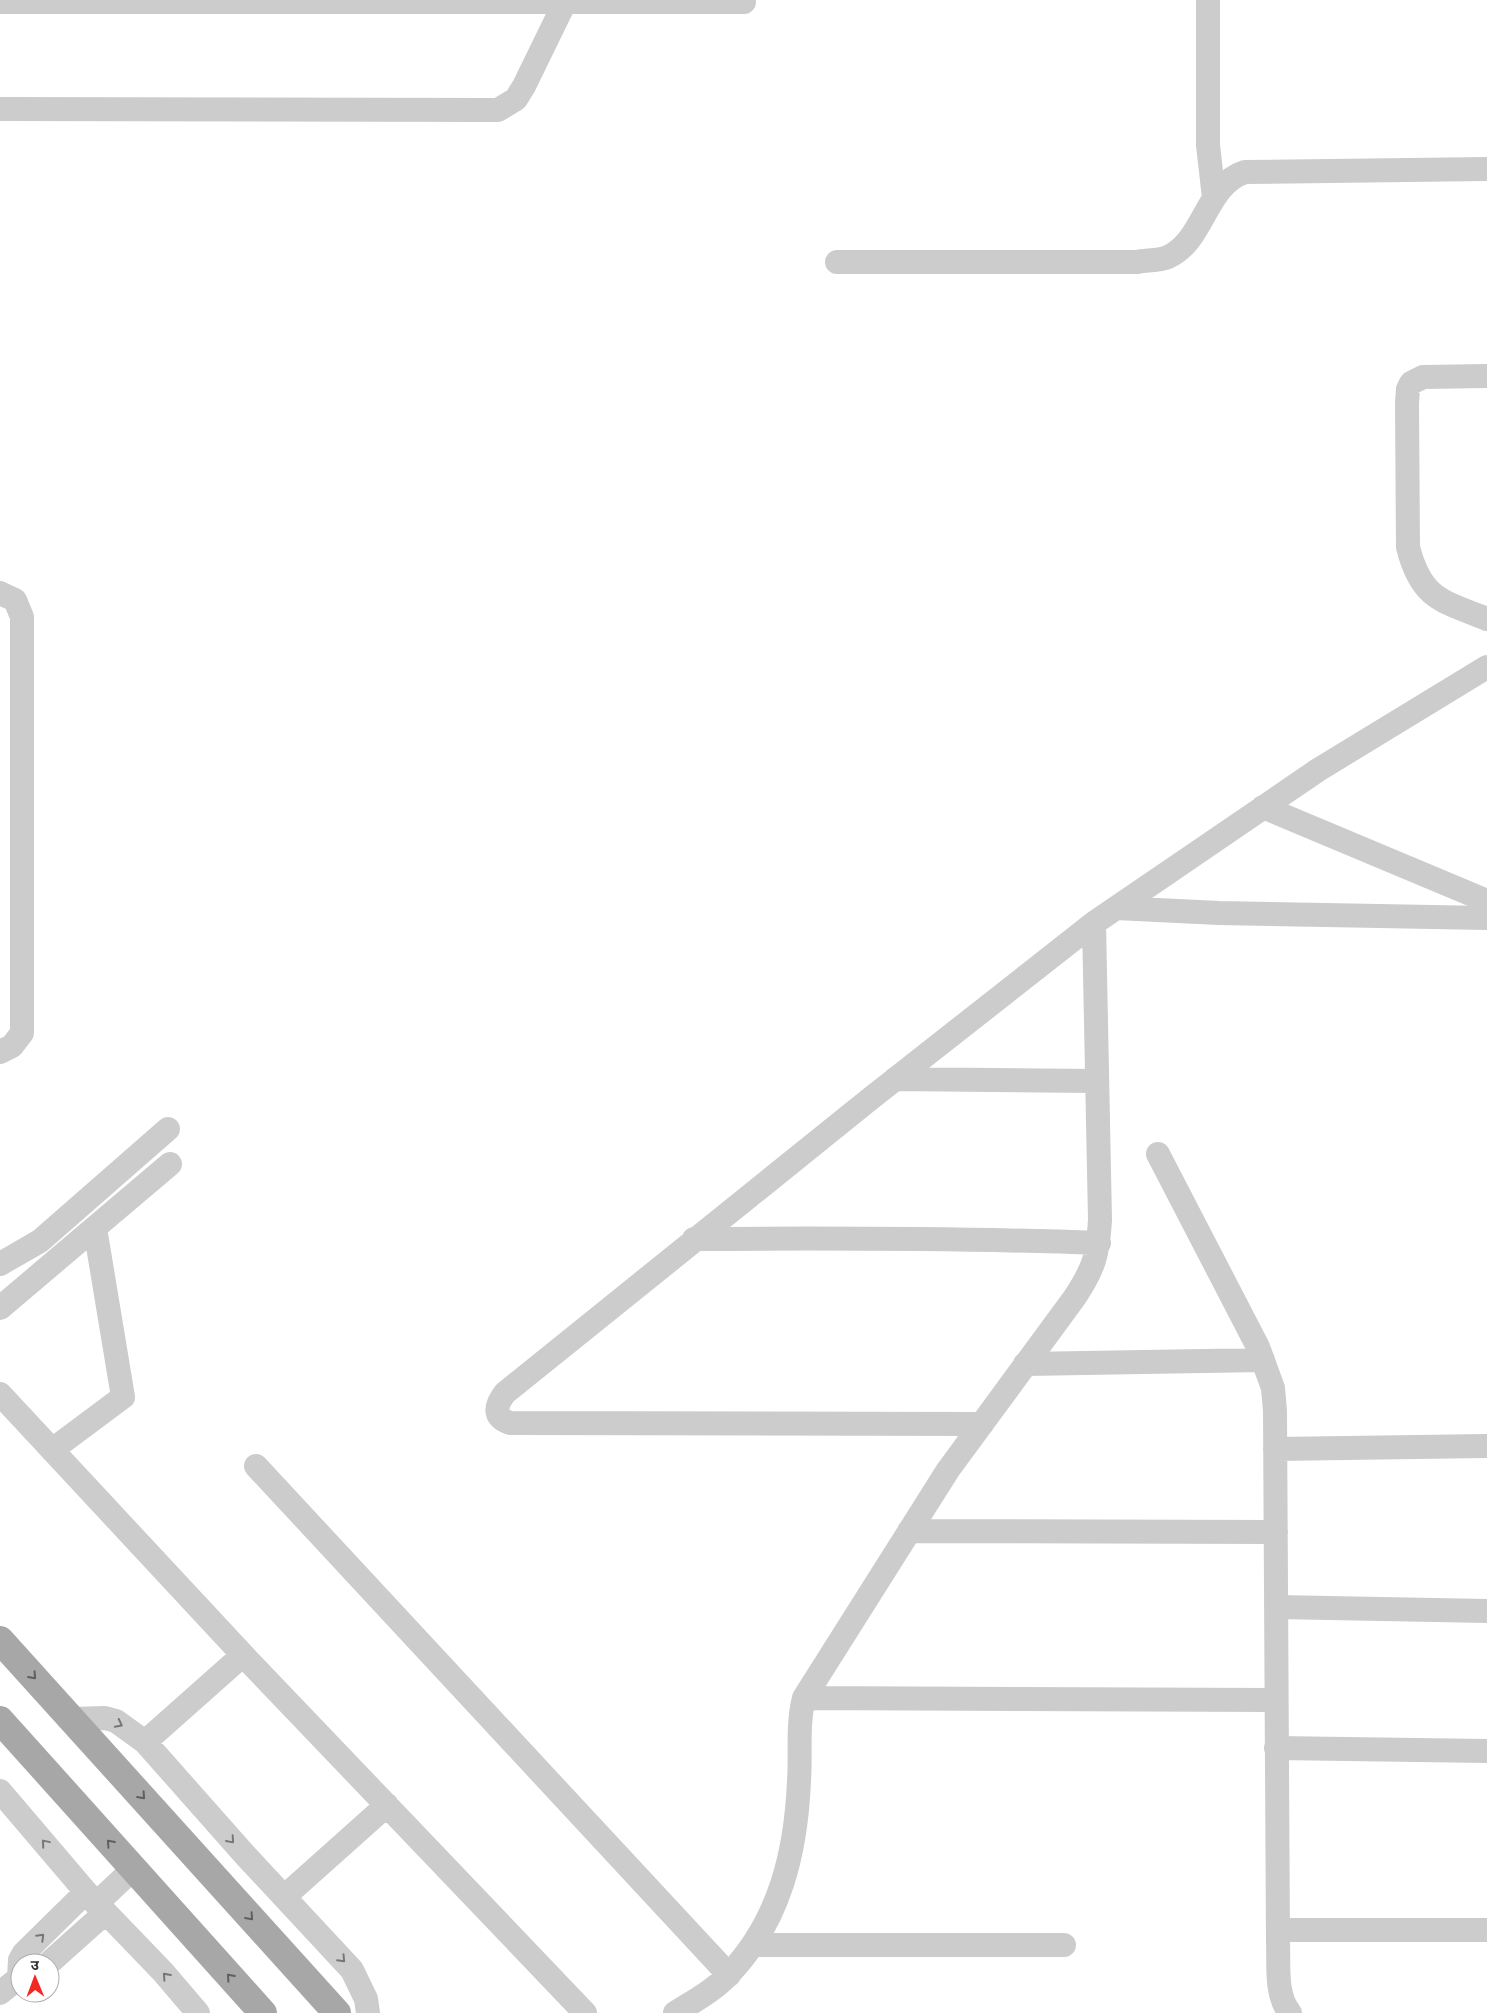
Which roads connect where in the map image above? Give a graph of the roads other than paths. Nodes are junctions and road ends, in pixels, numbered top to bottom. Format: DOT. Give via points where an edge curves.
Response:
graph roads {
  1 [pos="1208,0"];
  2 [pos="0,2"];
  3 [pos="565,2"];
  4 [pos="744,2"];
  5 [pos="0,109"];
  6 [pos="1487,169"];
  7 [pos="1214,198"];
  8 [pos="836,262"];
  9 [pos="1487,376"];
  10 [pos="0,593"];
  11 [pos="1487,619"];
  12 [pos="1487,667"];
  13 [pos="1263,808"];
  14 [pos="1487,901"];
  15 [pos="1116,908"];
  16 [pos="1487,918"];
  17 [pos="1094,923"];
  18 [pos="0,1052"];
  19 [pos="895,1079"];
  20 [pos="1097,1081"];
  21 [pos="168,1130"];
  22 [pos="1158,1154"];
  23 [pos="170,1164"];
  24 [pos="95,1228"];
  25 [pos="694,1239"];
  26 [pos="1099,1243"];
  27 [pos="0,1264"];
  28 [pos="0,1308"];
  29 [pos="1263,1360"];
  30 [pos="1025,1364"];
  31 [pos="0,1394"];
  32 [pos="982,1424"];
  33 [pos="1487,1446"];
  34 [pos="1276,1449"];
  35 [pos="52,1450"];
  36 [pos="256,1466"];
  37 [pos="909,1531"];
  38 [pos="1276,1532"];
  39 [pos="1276,1607"];
  40 [pos="1487,1611"];
  41 [pos="0,1640"];
  42 [pos="243,1655"];
  43 [pos="804,1698"];
  44 [pos="1276,1700"];
  45 [pos="72,1718"];
  46 [pos="0,1720"];
  47 [pos="145,1742"];
  48 [pos="1276,1748"];
  49 [pos="1487,1750"];
  50 [pos="0,1791"];
  51 [pos="386,1805"];
  52 [pos="133,1869"];
  53 [pos="284,1897"];
  54 [pos="96,1903"];
  55 [pos="1278,1930"];
  56 [pos="1487,1930"];
  57 [pos="754,1945"];
  58 [pos="1064,1945"];
  59 [pos="24,1953"];
  60 [pos="56,1953"];
  61 [pos="730,1975"];
  62 [pos="10,1985"];
  63 [pos="0,1993"];
  64 [pos="198,2013"];
  65 [pos="263,2013"];
  66 [pos="337,2013"];
  67 [pos="368,2013"];
  68 [pos="585,2013"];
  69 [pos="675,2013"];
  70 [pos="1290,2013"];
  1 -- 7 [label="street" via="1208,145"];
  2 -- 3 [label="street"];
  3 -- 4 [label="street"];
  3 -- 5 [label="street" via="516,100 498,110"];
  6 -- 7 [label="street" via="1245,172 1225,183"];
  7 -- 8 [label="street" via="1196,230 1168,257 1137,262"];
  9 -- 11 [label="street" via="1423,377 1416,380 1408,389 1407,412 1408,547 1412,563 1425,588 1436,597"];
  10 -- 18 [label="street" via="15,600 22,617 22,1033 12,1046"];
  12 -- 13 [label="street" via="1318,770"];
  13 -- 14 [label="street"];
  13 -- 15 [label="street"];
  15 -- 16 [label="street"];
  15 -- 17 [label="street"];
  17 -- 19 [label="street"];
  17 -- 20 [label="street"];
  19 -- 20 [label="street"];
  19 -- 25 [label="street"];
  20 -- 26 [label="street"];
  21 -- 27 [label="street" via="40,1241"];
  22 -- 29 [label="street"];
  23 -- 24 [label="street"];
  24 -- 28 [label="street"];
  24 -- 35 [label="street" via="123,1397"];
  25 -- 26 [label="street"];
  25 -- 32 [label="street" via="505,1392 497,1408 501,1420 510,1423"];
  26 -- 30 [label="street" via="1088,1277"];
  29 -- 30 [label="street"];
  29 -- 34 [label="street" via="1273,1388"];
  30 -- 32 [label="street"];
  31 -- 35 [label="street"];
  32 -- 37 [label="street"];
  33 -- 34 [label="street"];
  34 -- 38 [label="street"];
  35 -- 42 [label="street"];
  36 -- 61 [label="street"];
  37 -- 38 [label="street"];
  37 -- 43 [label="street"];
  38 -- 39 [label="street"];
  39 -- 40 [label="street"];
  39 -- 44 [label="street"];
  41 -- 45 [label="main road, one-way"];
  42 -- 47 [label="street"];
  42 -- 51 [label="street"];
  43 -- 44 [label="street"];
  43 -- 57 [label="street" via="800,1712 796,1834 784,1883"];
  44 -- 48 [label="street"];
  45 -- 47 [label="street, one-way" via="116,1721"];
  45 -- 66 [label="main road, one-way"];
  52 -- 46 [label="main road, one-way"];
  47 -- 53 [label="street, one-way"];
  48 -- 49 [label="street"];
  48 -- 55 [label="street"];
  54 -- 50 [label="street, one-way"];
  51 -- 53 [label="street"];
  51 -- 68 [label="street"];
  52 -- 54 [label="street"];
  65 -- 52 [label="main road, one-way"];
  53 -- 67 [label="street, one-way" via="352,1970 366,2000"];
  59 -- 54 [label="street, one-way"];
  54 -- 60 [label="street"];
  64 -- 54 [label="street, one-way"];
  55 -- 56 [label="street"];
  55 -- 70 [label="street" via="1281,1994"];
  57 -- 58 [label="street"];
  57 -- 61 [label="street"];
  61 -- 69 [label="street"];
  62 -- 63 [label="street"];
}
